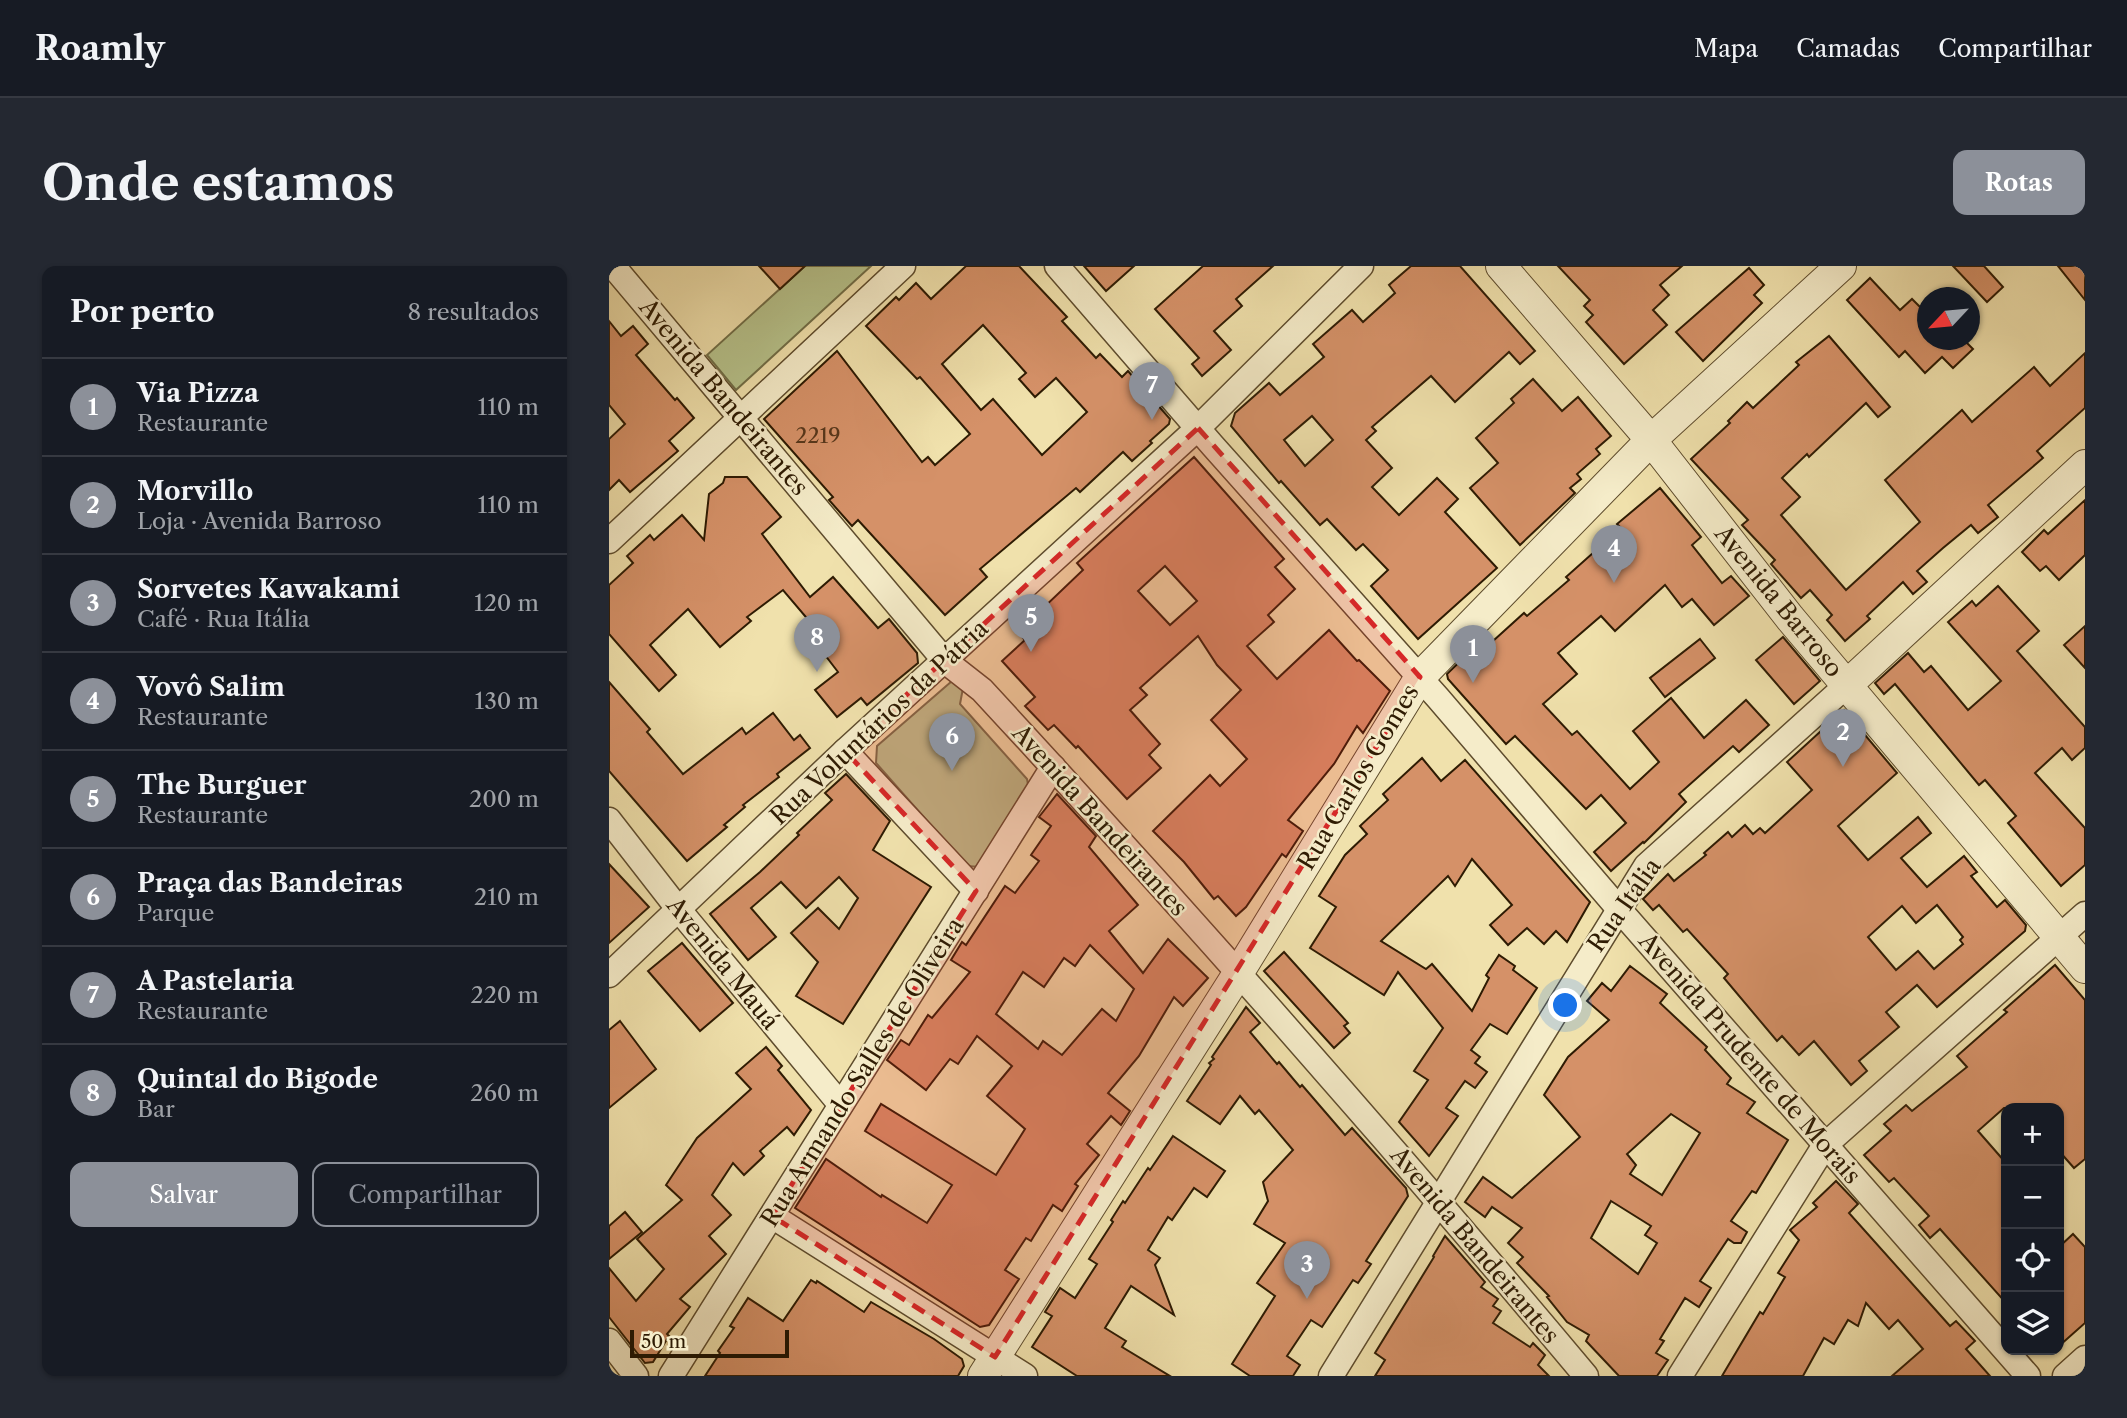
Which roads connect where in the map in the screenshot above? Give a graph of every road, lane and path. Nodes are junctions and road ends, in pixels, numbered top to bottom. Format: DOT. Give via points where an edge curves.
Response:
graph roads {
  1 [pos="613,266"];
  2 [pos="903,266"];
  3 [pos="1057,266"];
  4 [pos="1361,266"];
  5 [pos="1501,266"];
  6 [pos="1841,266"];
  7 [pos="742,417"];
  8 [pos="1198,428"];
  9 [pos="1651,440"];
  10 [pos="2085,465"];
  11 [pos="609,541"];
  12 [pos="945,661"];
  13 [pos="1420,677"];
  14 [pos="1847,685"];
  15 [pos="845,751"];
  16 [pos="1053,767"];
  17 [pos="609,820"];
  18 [pos="976,891"];
  19 [pos="1618,908"];
  20 [pos="679,909"];
  21 [pos="2085,914"];
  22 [pos="2060,937"];
  23 [pos="2085,968"];
  24 [pos="1239,972"];
  25 [pos="609,975"];
  26 [pos="840,1104"];
  27 [pos="1825,1145"];
  28 [pos="1439,1201"];
  29 [pos="772,1216"];
  30 [pos="609,1341"];
  31 [pos="2085,1358"];
  32 [pos="989,1367"];
  33 [pos="636,1376"];
  34 [pos="671,1376"];
  35 [pos="1025,1376"];
  36 [pos="1331,1376"];
  37 [pos="1586,1376"];
  38 [pos="1680,1376"];
  39 [pos="2028,1376"];
  40 [pos="2065,1376"];
  1 -- 7 [label="street, Avenida Bandeirantes"];
  2 -- 7 [label="street"];
  3 -- 8 [label="street, Avenida Prudente de Morais"];
  4 -- 8 [label="street, Rua Voluntários da Pátria"];
  5 -- 9 [label="street, Avenida Barroso"];
  6 -- 9 [label="street, Rua Carlos Gomes"];
  7 -- 11 [label="street"];
  7 -- 12 [label="street, Avenida Bandeirantes"];
  8 -- 12 [label="street, Rua Voluntários da Pátria"];
  8 -- 13 [label="street, Avenida Prudente de Morais"];
  9 -- 13 [label="street, Rua Carlos Gomes"];
  9 -- 14 [label="street, Avenida Barroso"];
  10 -- 14 [label="street, Rua Itália"];
  12 -- 15 [label="street, Rua Voluntários da Pátria"];
  12 -- 16 [label="street, Avenida Bandeirantes" via="982,691"];
  13 -- 19 [label="street, Avenida Prudente de Morais"];
  13 -- 24 [label="street, Rua Carlos Gomes"];
  14 -- 19 [label="street, Rua Itália" via="1646,866"];
  14 -- 22 [label="street, Avenida Barroso"];
  15 -- 18 [label="street"];
  15 -- 20 [label="street, Rua Voluntários da Pátria"];
  16 -- 18 [label="street, Rua Armando Salles de Oliveira"];
  16 -- 24 [label="street, Avenida Bandeirantes"];
  17 -- 20 [label="street, Avenida Mauá"];
  18 -- 26 [label="street, Rua Armando Salles de Oliveira"];
  19 -- 27 [label="street, Avenida Prudente de Morais"];
  19 -- 28 [label="street, Rua Itália"];
  20 -- 25 [label="street, Rua Voluntários da Pátria"];
  20 -- 26 [label="street, Avenida Mauá"];
  21 -- 22 [label="street"];
  22 -- 23 [label="street, Avenida Barroso"];
  22 -- 27 [label="street"];
  24 -- 28 [label="street, Avenida Bandeirantes"];
  24 -- 32 [label="street, Rua Carlos Gomes"];
  26 -- 29 [label="street, Rua Armando Salles de Oliveira"];
  27 -- 38 [label="street"];
  27 -- 39 [label="street, Avenida Prudente de Morais"];
  28 -- 36 [label="street, Rua Itália"];
  28 -- 37 [label="street, Avenida Bandeirantes"];
  29 -- 32 [label="street"];
  29 -- 34 [label="street, Rua Armando Salles de Oliveira"];
  30 -- 33 [label="street"];
  31 -- 40 [label="street"];
  32 -- 35 [label="street"];
}
